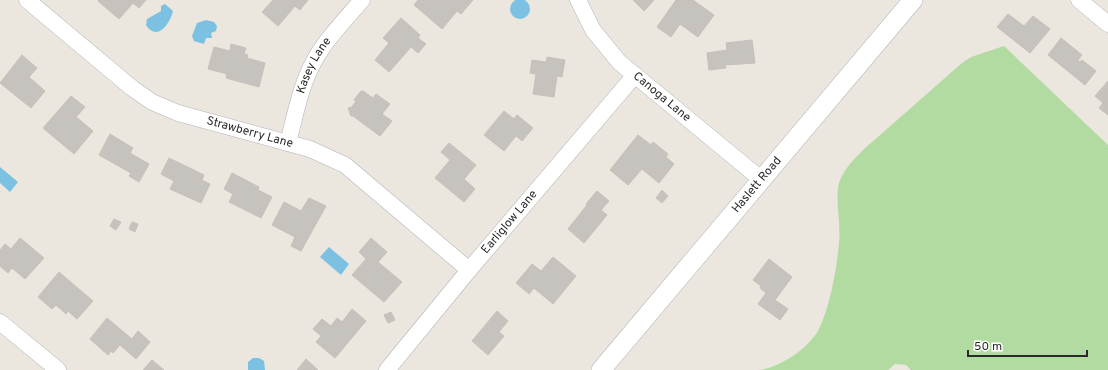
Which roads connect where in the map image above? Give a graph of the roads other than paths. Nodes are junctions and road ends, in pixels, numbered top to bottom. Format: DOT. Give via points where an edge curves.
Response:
graph roads {
  1 [pos="362,0"];
  2 [pos="578,0"];
  3 [pos="912,0"];
  4 [pos="1079,0"];
  5 [pos="36,3"];
  6 [pos="1108,24"];
  7 [pos="635,75"];
  8 [pos="288,143"];
  9 [pos="762,180"];
  10 [pos="469,270"];
  11 [pos="0,322"];
  12 [pos="58,370"];
  13 [pos="387,370"];
  14 [pos="601,370"];
  1 -- 8 [label="street, Kasey Lane" via="325,44 312,64"];
  2 -- 7 [label="street, Canoga Lane" via="593,30 606,47"];
  3 -- 9 [label="street, Haslett Road"];
  4 -- 6 [label="street"];
  5 -- 8 [label="street, Strawberry Lane" via="132,88 152,102 178,113"];
  7 -- 9 [label="street, Canoga Lane"];
  7 -- 10 [label="street, Earliglow Lane"];
  8 -- 10 [label="street, Strawberry Lane" via="322,153 351,168"];
  9 -- 14 [label="street, Haslett Road"];
  10 -- 13 [label="street, Earliglow Lane"];
  11 -- 12 [label="street"];
}
